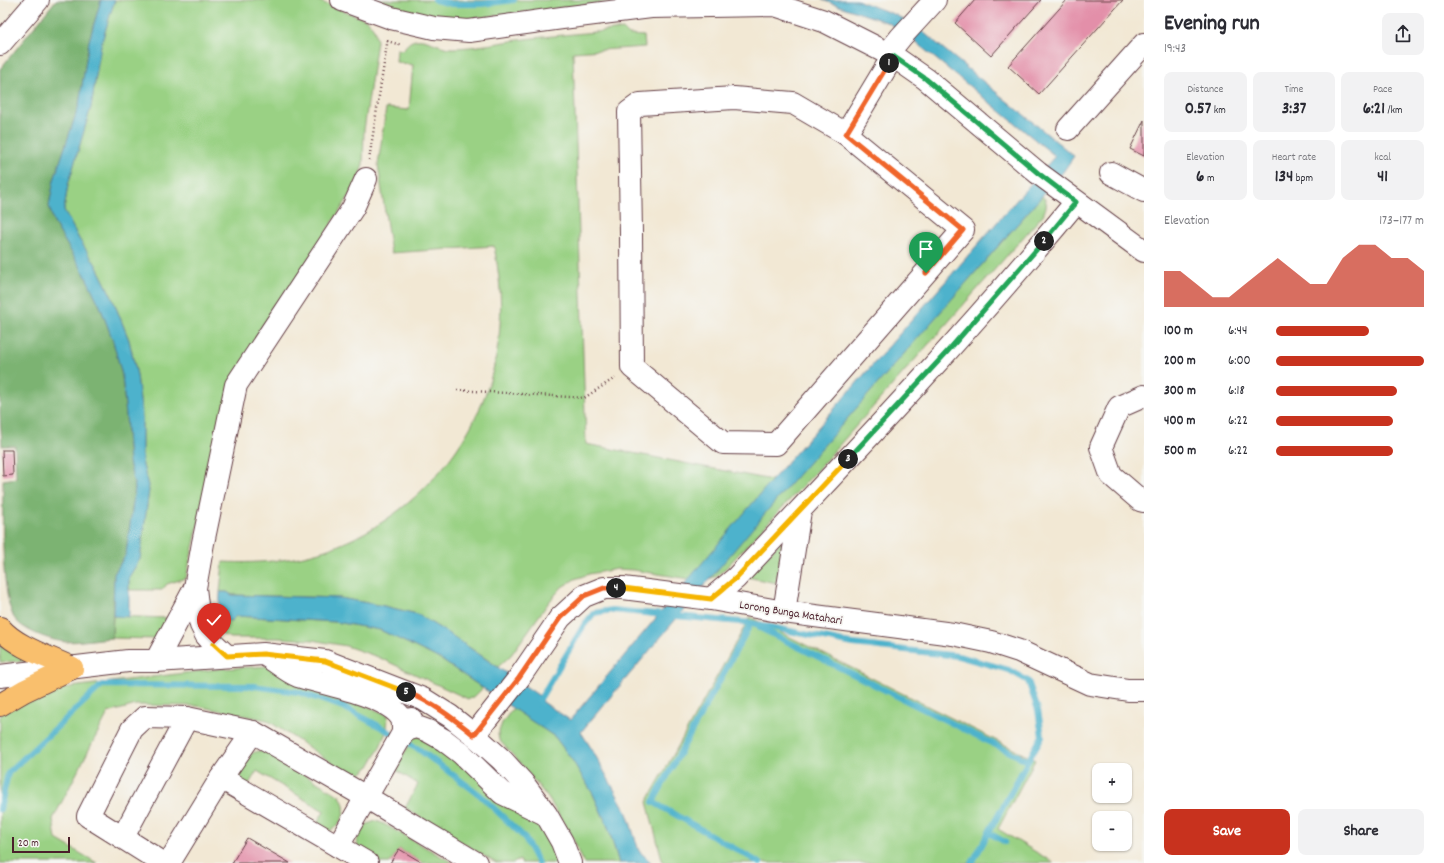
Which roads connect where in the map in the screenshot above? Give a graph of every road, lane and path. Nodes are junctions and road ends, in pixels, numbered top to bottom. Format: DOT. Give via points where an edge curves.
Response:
graph roads {
  1 [pos="38,0"];
  2 [pos="342,0"];
  3 [pos="935,0"];
  4 [pos="777,3"];
  5 [pos="391,18"];
  6 [pos="388,42"];
  7 [pos="0,44"];
  8 [pos="1144,44"];
  9 [pos="401,46"];
  10 [pos="894,49"];
  11 [pos="1068,129"];
  12 [pos="846,134"];
  13 [pos="1111,173"];
  14 [pos="366,178"];
  15 [pos="1144,191"];
  16 [pos="1076,202"];
  17 [pos="1144,251"];
  18 [pos="632,367"];
  19 [pos="457,390"];
  20 [pos="1144,396"];
  21 [pos="1144,501"];
  22 [pos="800,510"];
  23 [pos="195,588"];
  24 [pos="711,599"];
  25 [pos="784,612"];
  26 [pos="0,628"];
  27 [pos="263,654"];
  28 [pos="227,656"];
  29 [pos="156,661"];
  30 [pos="72,668"];
  31 [pos="0,676"];
  32 [pos="1144,690"];
  33 [pos="423,699"];
  34 [pos="0,705"];
  35 [pos="187,718"];
  36 [pos="253,732"];
  37 [pos="474,735"];
  38 [pos="399,738"];
  39 [pos="221,778"];
  40 [pos="366,797"];
  41 [pos="546,814"];
  42 [pos="122,837"];
  43 [pos="338,846"];
  44 [pos="163,863"];
  45 [pos="169,863"];
  46 [pos="367,863"];
  47 [pos="476,863"];
  48 [pos="570,863"];
  1 -- 7 [label="street"];
  2 -- 5 [label="street"];
  3 -- 10 [label="street"];
  4 -- 5 [label="street" via="651,7 469,31 434,28"];
  4 -- 10 [label="street"];
  5 -- 6 [label="path"];
  6 -- 9 [label="path"];
  6 -- 14 [label="path"];
  8 -- 11 [label="street"];
  10 -- 12 [label="street"];
  10 -- 16 [label="street" via="926,79"];
  12 -- 18 [label="street" via="793,104 785,103 734,98 640,104 629,112"];
  12 -- 18 [label="street" via="963,230 776,444 723,443"];
  13 -- 15 [label="street"];
  14 -- 23 [label="street" via="353,208 236,385"];
  16 -- 17 [label="street"];
  16 -- 22 [label="street" via="947,352"];
  18 -- 19 [label="path" via="584,398"];
  20 -- 21 [label="street" via="1120,407 1101,446 1111,474"];
  22 -- 24 [label="street" via="736,578"];
  22 -- 25 [label="street"];
  23 -- 28 [label="street" via="201,625 214,644"];
  23 -- 29 [label="street"];
  24 -- 25 [label="street, Lorong Bunga Matahari"];
  24 -- 37 [label="street, Lorong Bunga Matahari" via="623,588 604,588 584,596 560,618 519,678"];
  25 -- 32 [label="street, Lorong Bunga Matahari" via="953,634 991,642 1020,651 1090,684"];
  26 -- 30 [label="main road" via="20,643"];
  27 -- 28 [label="street"];
  27 -- 33 [label="street" via="325,661"];
  27 -- 38 [label="street" via="296,676 359,693 393,709 402,720"];
  28 -- 29 [label="street"];
  29 -- 30 [label="street" via="128,661"];
  30 -- 31 [label="street"];
  30 -- 34 [label="main road"];
  33 -- 37 [label="street"];
  33 -- 38 [label="street"];
  35 -- 36 [label="street"];
  35 -- 42 [label="street"];
  35 -- 42 [label="street" via="145,717 132,729 88,816"];
  36 -- 39 [label="street"];
  36 -- 40 [label="street"];
  37 -- 41 [label="street" via="523,783"];
  38 -- 40 [label="street"];
  38 -- 41 [label="street" via="417,727 428,731 461,753 502,793"];
  39 -- 43 [label="street"];
  39 -- 45 [label="street"];
  40 -- 43 [label="street"];
  40 -- 47 [label="street"];
  41 -- 48 [label="street" via="562,842"];
  42 -- 44 [label="street"];
  43 -- 46 [label="street"];
}
